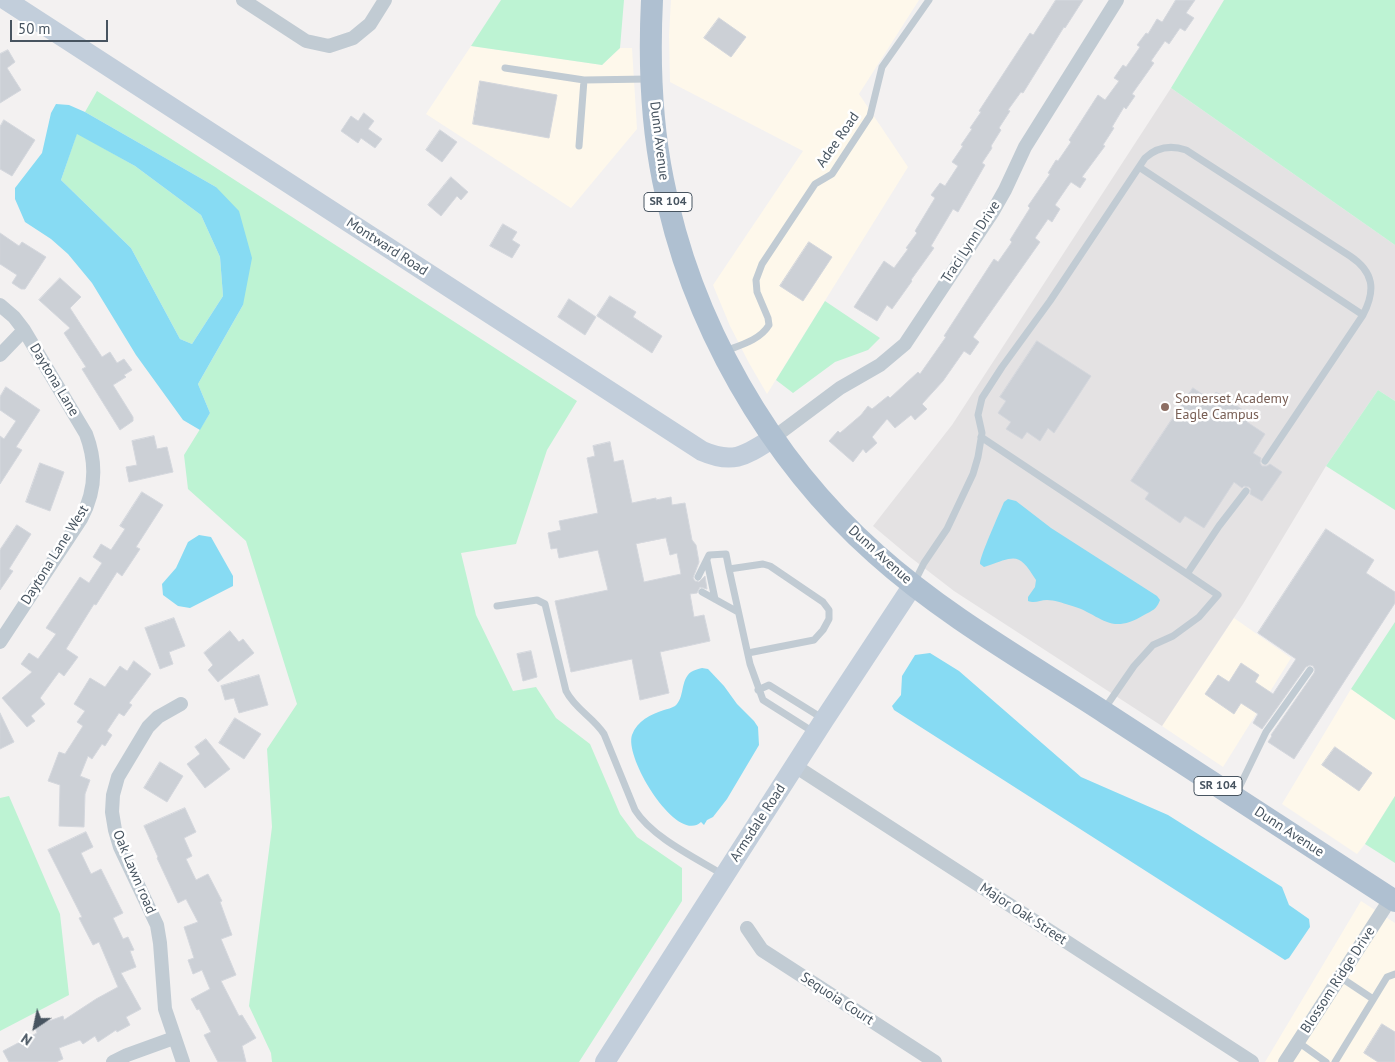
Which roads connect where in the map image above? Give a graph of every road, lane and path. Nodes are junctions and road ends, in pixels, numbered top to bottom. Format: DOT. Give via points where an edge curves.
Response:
graph roads {
  1 [pos="6,0"];
  2 [pos="243,0"];
  3 [pos="385,0"];
  4 [pos="652,0"];
  5 [pos="930,0"];
  6 [pos="1118,0"];
  7 [pos="505,68"];
  8 [pos="651,79"];
  9 [pos="584,80"];
  10 [pos="579,146"];
  11 [pos="1138,168"];
  12 [pos="0,305"];
  13 [pos="1363,315"];
  14 [pos="24,330"];
  15 [pos="723,352"];
  16 [pos="0,355"];
  17 [pos="981,437"];
  18 [pos="773,438"];
  19 [pos="1265,461"];
  20 [pos="93,463"];
  21 [pos="1246,491"];
  22 [pos="707,560"];
  23 [pos="730,569"];
  24 [pos="1187,574"];
  25 [pos="698,576"];
  26 [pos="913,585"];
  27 [pos="702,592"];
  28 [pos="715,599"];
  29 [pos="497,606"];
  30 [pos="738,612"];
  31 [pos="0,642"];
  32 [pos="748,653"];
  33 [pos="1310,670"];
  34 [pos="758,690"];
  35 [pos="181,704"];
  36 [pos="1103,711"];
  37 [pos="820,727"];
  38 [pos="795,766"];
  39 [pos="1235,797"];
  40 [pos="724,876"];
  41 [pos="1393,899"];
  42 [pos="747,928"];
  43 [pos="1395,974"];
  44 [pos="1340,977"];
  45 [pos="1373,999"];
  46 [pos="174,1038"];
  47 [pos="1298,1042"];
  48 [pos="113,1062"];
  49 [pos="183,1062"];
  50 [pos="605,1062"];
  51 [pos="935,1062"];
  52 [pos="1252,1062"];
  53 [pos="1285,1062"];
  54 [pos="1326,1062"];
  55 [pos="1335,1062"];
  1 -- 18 [label="street, Montward Road" via="702,451 718,457 736,457 749,454"];
  2 -- 3 [label="street" via="306,41 328,46 353,38 370,24"];
  4 -- 8 [label="main road, Dunn Avenue / SR 104"];
  5 -- 15 [label="lane, Adee Road" via="882,67 870,116 832,174 816,184 762,264 756,280 757,292 769,326 764,333"];
  6 -- 18 [label="street, Traci Lynn Drive" via="1025,147 992,213 905,344 880,365 840,388"];
  7 -- 9 [label="lane"];
  8 -- 9 [label="lane"];
  8 -- 15 [label="main road, Dunn Avenue / SR 104" via="663,181 675,228 700,302"];
  9 -- 10 [label="lane"];
  11 -- 13 [label="lane"];
  11 -- 13 [label="lane" via="1152,152 1179,147 1350,256 1365,268 1370,280 1370,297"];
  11 -- 17 [label="lane" via="982,398 978,415"];
  12 -- 14 [label="street, Daytona Lane"];
  13 -- 19 [label="lane"];
  14 -- 16 [label="street"];
  14 -- 20 [label="street, Daytona Lane" via="86,434"];
  15 -- 18 [label="main road, Dunn Avenue / SR 104"];
  17 -- 24 [label="lane"];
  17 -- 26 [label="lane" via="974,474 947,529"];
  18 -- 26 [label="main road, Dunn Avenue / SR 104" via="808,484 840,518"];
  20 -- 31 [label="street, Daytona Lane West" via="94,479 87,508"];
  21 -- 24 [label="lane"];
  22 -- 23 [label="lane" via="709,556 726,554"];
  22 -- 25 [label="lane"];
  22 -- 28 [label="lane"];
  23 -- 30 [label="lane"];
  23 -- 32 [label="lane" via="763,564 770,566 824,602 829,610 829,619 814,640"];
  24 -- 36 [label="lane" via="1218,595 1199,617 1173,636 1153,645"];
  26 -- 36 [label="main road, Dunn Avenue / SR 104"];
  26 -- 37 [label="street, Armsdale Road"];
  27 -- 28 [label="lane"];
  28 -- 30 [label="lane"];
  29 -- 40 [label="lane" via="537,600 544,604 566,690 577,708 604,734 640,818 653,831"];
  30 -- 32 [label="lane"];
  32 -- 34 [label="lane"];
  33 -- 39 [label="lane" via="1266,732"];
  34 -- 37 [label="lane" via="763,700"];
  34 -- 37 [label="lane" via="769,684"];
  35 -- 46 [label="street, Oak Lawn road" via="148,727 118,777 112,812 120,846 157,925 165,1009"];
  36 -- 39 [label="main road, Dunn Avenue / SR 104"];
  37 -- 38 [label="street, Armsdale Road"];
  38 -- 40 [label="street, Armsdale Road"];
  38 -- 52 [label="street, Major Oak Street"];
  39 -- 41 [label="main road, Dunn Avenue / SR 104"];
  40 -- 50 [label="street, Armsdale Road"];
  41 -- 44 [label="street, Blossom Ridge Drive"];
  42 -- 51 [label="street, Sequoia Court" via="762,950"];
  43 -- 45 [label="lane" via="1387,977"];
  44 -- 45 [label="lane"];
  44 -- 47 [label="street, Blossom Ridge Drive"];
  45 -- 55 [label="lane"];
  46 -- 48 [label="street"];
  46 -- 49 [label="street, Oak Lawn road"];
  47 -- 53 [label="street, Blossom Ridge Drive"];
  47 -- 54 [label="lane"];
}
